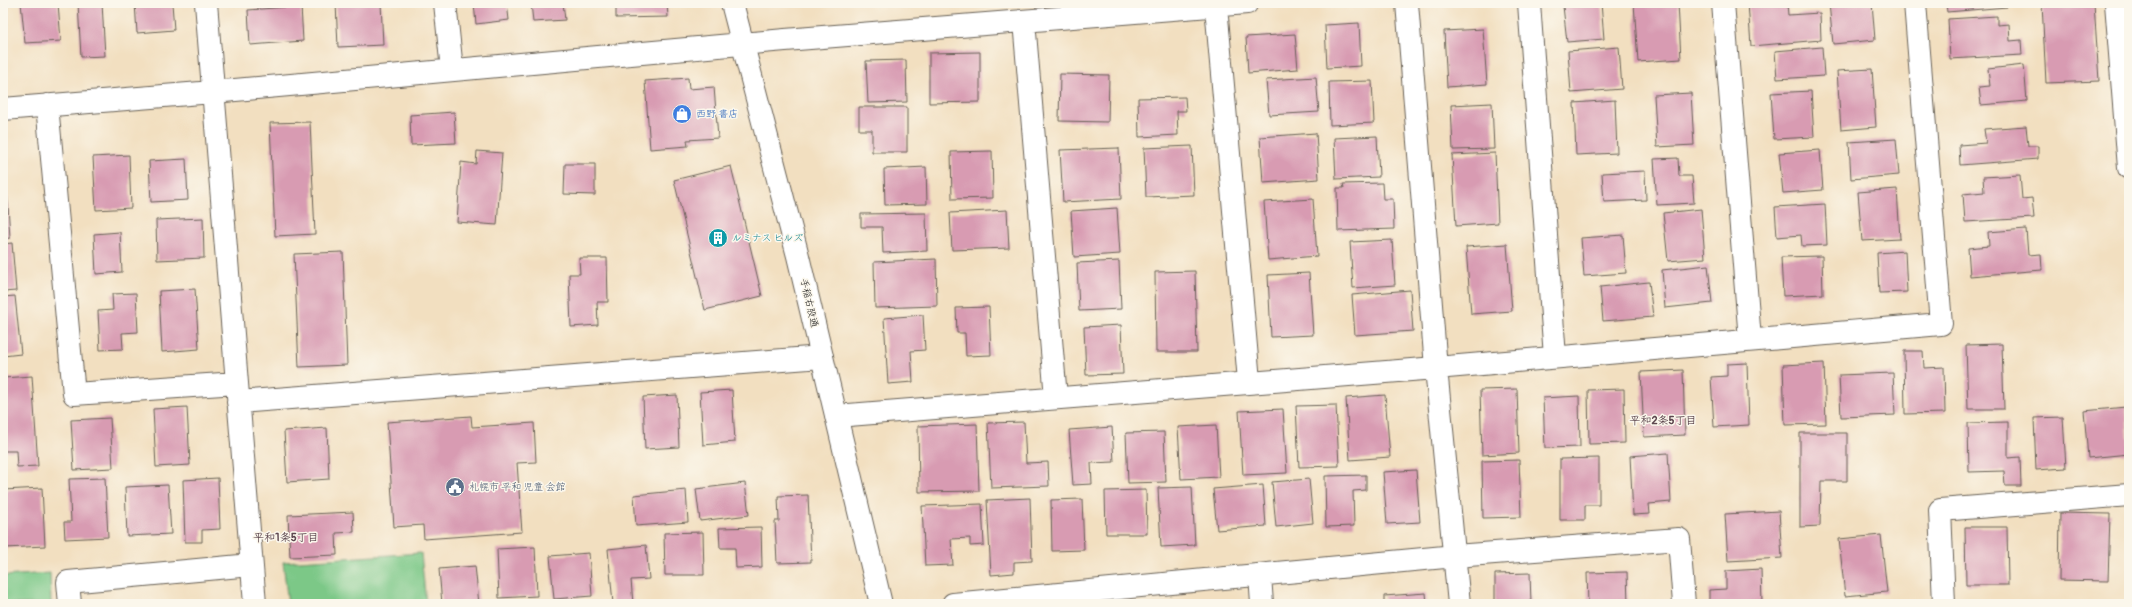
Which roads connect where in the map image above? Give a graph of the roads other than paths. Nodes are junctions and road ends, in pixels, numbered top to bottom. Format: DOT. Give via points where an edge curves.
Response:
graph roads {
  1 [pos="206,3"];
  2 [pos="445,3"];
  3 [pos="732,3"];
  4 [pos="1247,3"];
  5 [pos="1407,3"];
  6 [pos="1529,3"];
  7 [pos="1723,3"];
  8 [pos="1915,3"];
  9 [pos="2116,3"];
  10 [pos="1216,6"];
  11 [pos="1024,21"];
  12 [pos="743,44"];
  13 [pos="452,70"];
  14 [pos="213,92"];
  15 [pos="47,105"];
  16 [pos="3,109"];
  17 [pos="2129,168"];
  18 [pos="1750,340"];
  19 [pos="822,356"];
  20 [pos="1555,357"];
  21 [pos="1436,368"];
  22 [pos="1249,382"];
  23 [pos="238,393"];
  24 [pos="1056,398"];
  25 [pos="836,416"];
  26 [pos="2129,495"];
  27 [pos="1455,556"];
  28 [pos="251,565"];
  29 [pos="1260,575"];
  30 [pos="70,604"];
  31 [pos="254,604"];
  32 [pos="881,604"];
  33 [pos="953,604"];
  34 [pos="1262,604"];
  35 [pos="1459,604"];
  36 [pos="1684,604"];
  37 [pos="1944,604"];
  1 -- 14 [label="street"];
  2 -- 13 [label="street"];
  3 -- 12 [label="street, 手稲右股通"];
  4 -- 10 [label="street"];
  5 -- 21 [label="street"];
  6 -- 20 [label="street"];
  7 -- 18 [label="street"];
  8 -- 18 [label="street" via="1941,324"];
  9 -- 17 [label="street"];
  10 -- 11 [label="street"];
  10 -- 22 [label="street"];
  11 -- 12 [label="street"];
  11 -- 24 [label="street"];
  12 -- 13 [label="street"];
  12 -- 19 [label="street, 手稲右股通"];
  13 -- 14 [label="street"];
  14 -- 15 [label="street"];
  14 -- 23 [label="street"];
  15 -- 16 [label="street"];
  15 -- 23 [label="street" via="74,394"];
  18 -- 20 [label="street"];
  19 -- 23 [label="street"];
  19 -- 25 [label="street, 手稲右股通"];
  20 -- 21 [label="street"];
  21 -- 22 [label="street"];
  21 -- 27 [label="street"];
  22 -- 24 [label="street"];
  23 -- 28 [label="street"];
  24 -- 25 [label="street"];
  25 -- 32 [label="street, 手稲右股通"];
  26 -- 37 [label="street" via="1940,510"];
  27 -- 29 [label="street"];
  27 -- 35 [label="street"];
  27 -- 36 [label="street" via="1679,539"];
  28 -- 30 [label="street" via="68,582"];
  28 -- 31 [label="street"];
  29 -- 33 [label="street"];
  29 -- 34 [label="street"];
}
